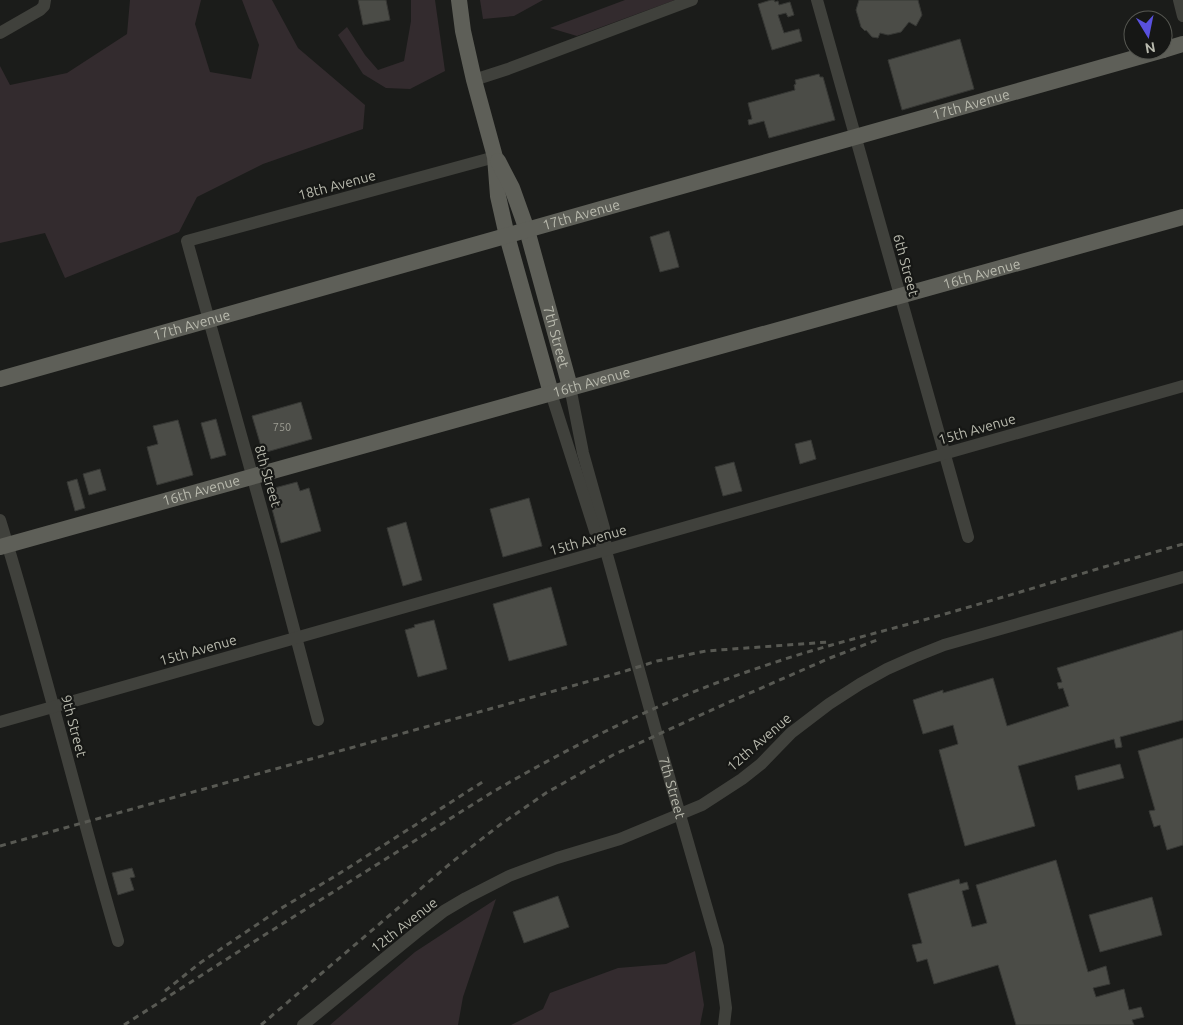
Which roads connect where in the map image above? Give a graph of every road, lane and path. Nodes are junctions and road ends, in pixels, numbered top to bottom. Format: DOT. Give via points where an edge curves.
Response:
graph roads {
  1 [pos="459,0"];
  2 [pos="692,0"];
  3 [pos="817,0"];
  4 [pos="1179,0"];
  5 [pos="45,3"];
  6 [pos="1183,16"];
  7 [pos="0,34"];
  8 [pos="1128,60"];
  9 [pos="474,80"];
  10 [pos="855,137"];
  11 [pos="496,157"];
  12 [pos="1183,218"];
  13 [pos="527,230"];
  14 [pos="507,236"];
  15 [pos="187,241"];
  16 [pos="900,298"];
  17 [pos="208,319"];
  18 [pos="0,379"];
  19 [pos="1183,386"];
  20 [pos="570,387"];
  21 [pos="550,393"];
  22 [pos="945,454"];
  23 [pos="252,477"];
  24 [pos="0,520"];
  25 [pos="968,538"];
  26 [pos="4,546"];
  27 [pos="606,551"];
  28 [pos="1183,577"];
  29 [pos="296,638"];
  30 [pos="54,706"];
  31 [pos="318,720"];
  32 [pos="0,722"];
  33 [pos="680,814"];
  34 [pos="118,941"];
  35 [pos="303,1025"];
  36 [pos="724,1025"];
  1 -- 9 [label="main road, 7th Street"];
  2 -- 9 [label="street"];
  3 -- 10 [label="street, 6th Street"];
  4 -- 6 [label="street"];
  5 -- 7 [label="street"];
  8 -- 10 [label="main road, 17th Avenue"];
  9 -- 11 [label="main road, 7th Street"];
  10 -- 13 [label="main road, 17th Avenue"];
  10 -- 16 [label="street, 6th Street"];
  11 -- 13 [label="main road, 7th Street" via="512,188"];
  11 -- 14 [label="main road, 7th Street" via="498,196"];
  11 -- 15 [label="street, 18th Avenue"];
  12 -- 16 [label="main road, 16th Avenue"];
  13 -- 14 [label="main road, 17th Avenue"];
  13 -- 20 [label="main road, 7th Street"];
  14 -- 17 [label="main road, 17th Avenue"];
  14 -- 21 [label="main road, 7th Street"];
  15 -- 17 [label="street, 8th Street"];
  16 -- 20 [label="main road, 16th Avenue"];
  16 -- 22 [label="street, 6th Street"];
  17 -- 18 [label="main road, 17th Avenue"];
  17 -- 23 [label="street, 8th Street"];
  19 -- 22 [label="street, 15th Avenue"];
  20 -- 21 [label="main road, 16th Avenue"];
  20 -- 27 [label="street, 7th Street" via="583,453 604,528"];
  21 -- 23 [label="main road, 16th Avenue"];
  21 -- 27 [label="street, 7th Street" via="595,531"];
  22 -- 25 [label="street, 6th Street"];
  22 -- 27 [label="street, 15th Avenue"];
  23 -- 26 [label="main road, 16th Avenue"];
  23 -- 29 [label="street, 8th Street"];
  24 -- 26 [label="street, 9th Street"];
  26 -- 30 [label="street, 9th Street"];
  27 -- 29 [label="street, 15th Avenue"];
  27 -- 33 [label="street, 7th Street"];
  28 -- 33 [label="street, 12th Avenue" via="914,656 860,684 812,716 742,779 702,805"];
  29 -- 30 [label="street, 15th Avenue"];
  29 -- 31 [label="street, 8th Street"];
  30 -- 32 [label="street, 15th Avenue"];
  30 -- 34 [label="street, 9th Street"];
  33 -- 35 [label="street, 12th Avenue" via="620,839 525,870 466,898 417,932"];
  33 -- 36 [label="street, 7th Street" via="718,947 726,1008"];
}
